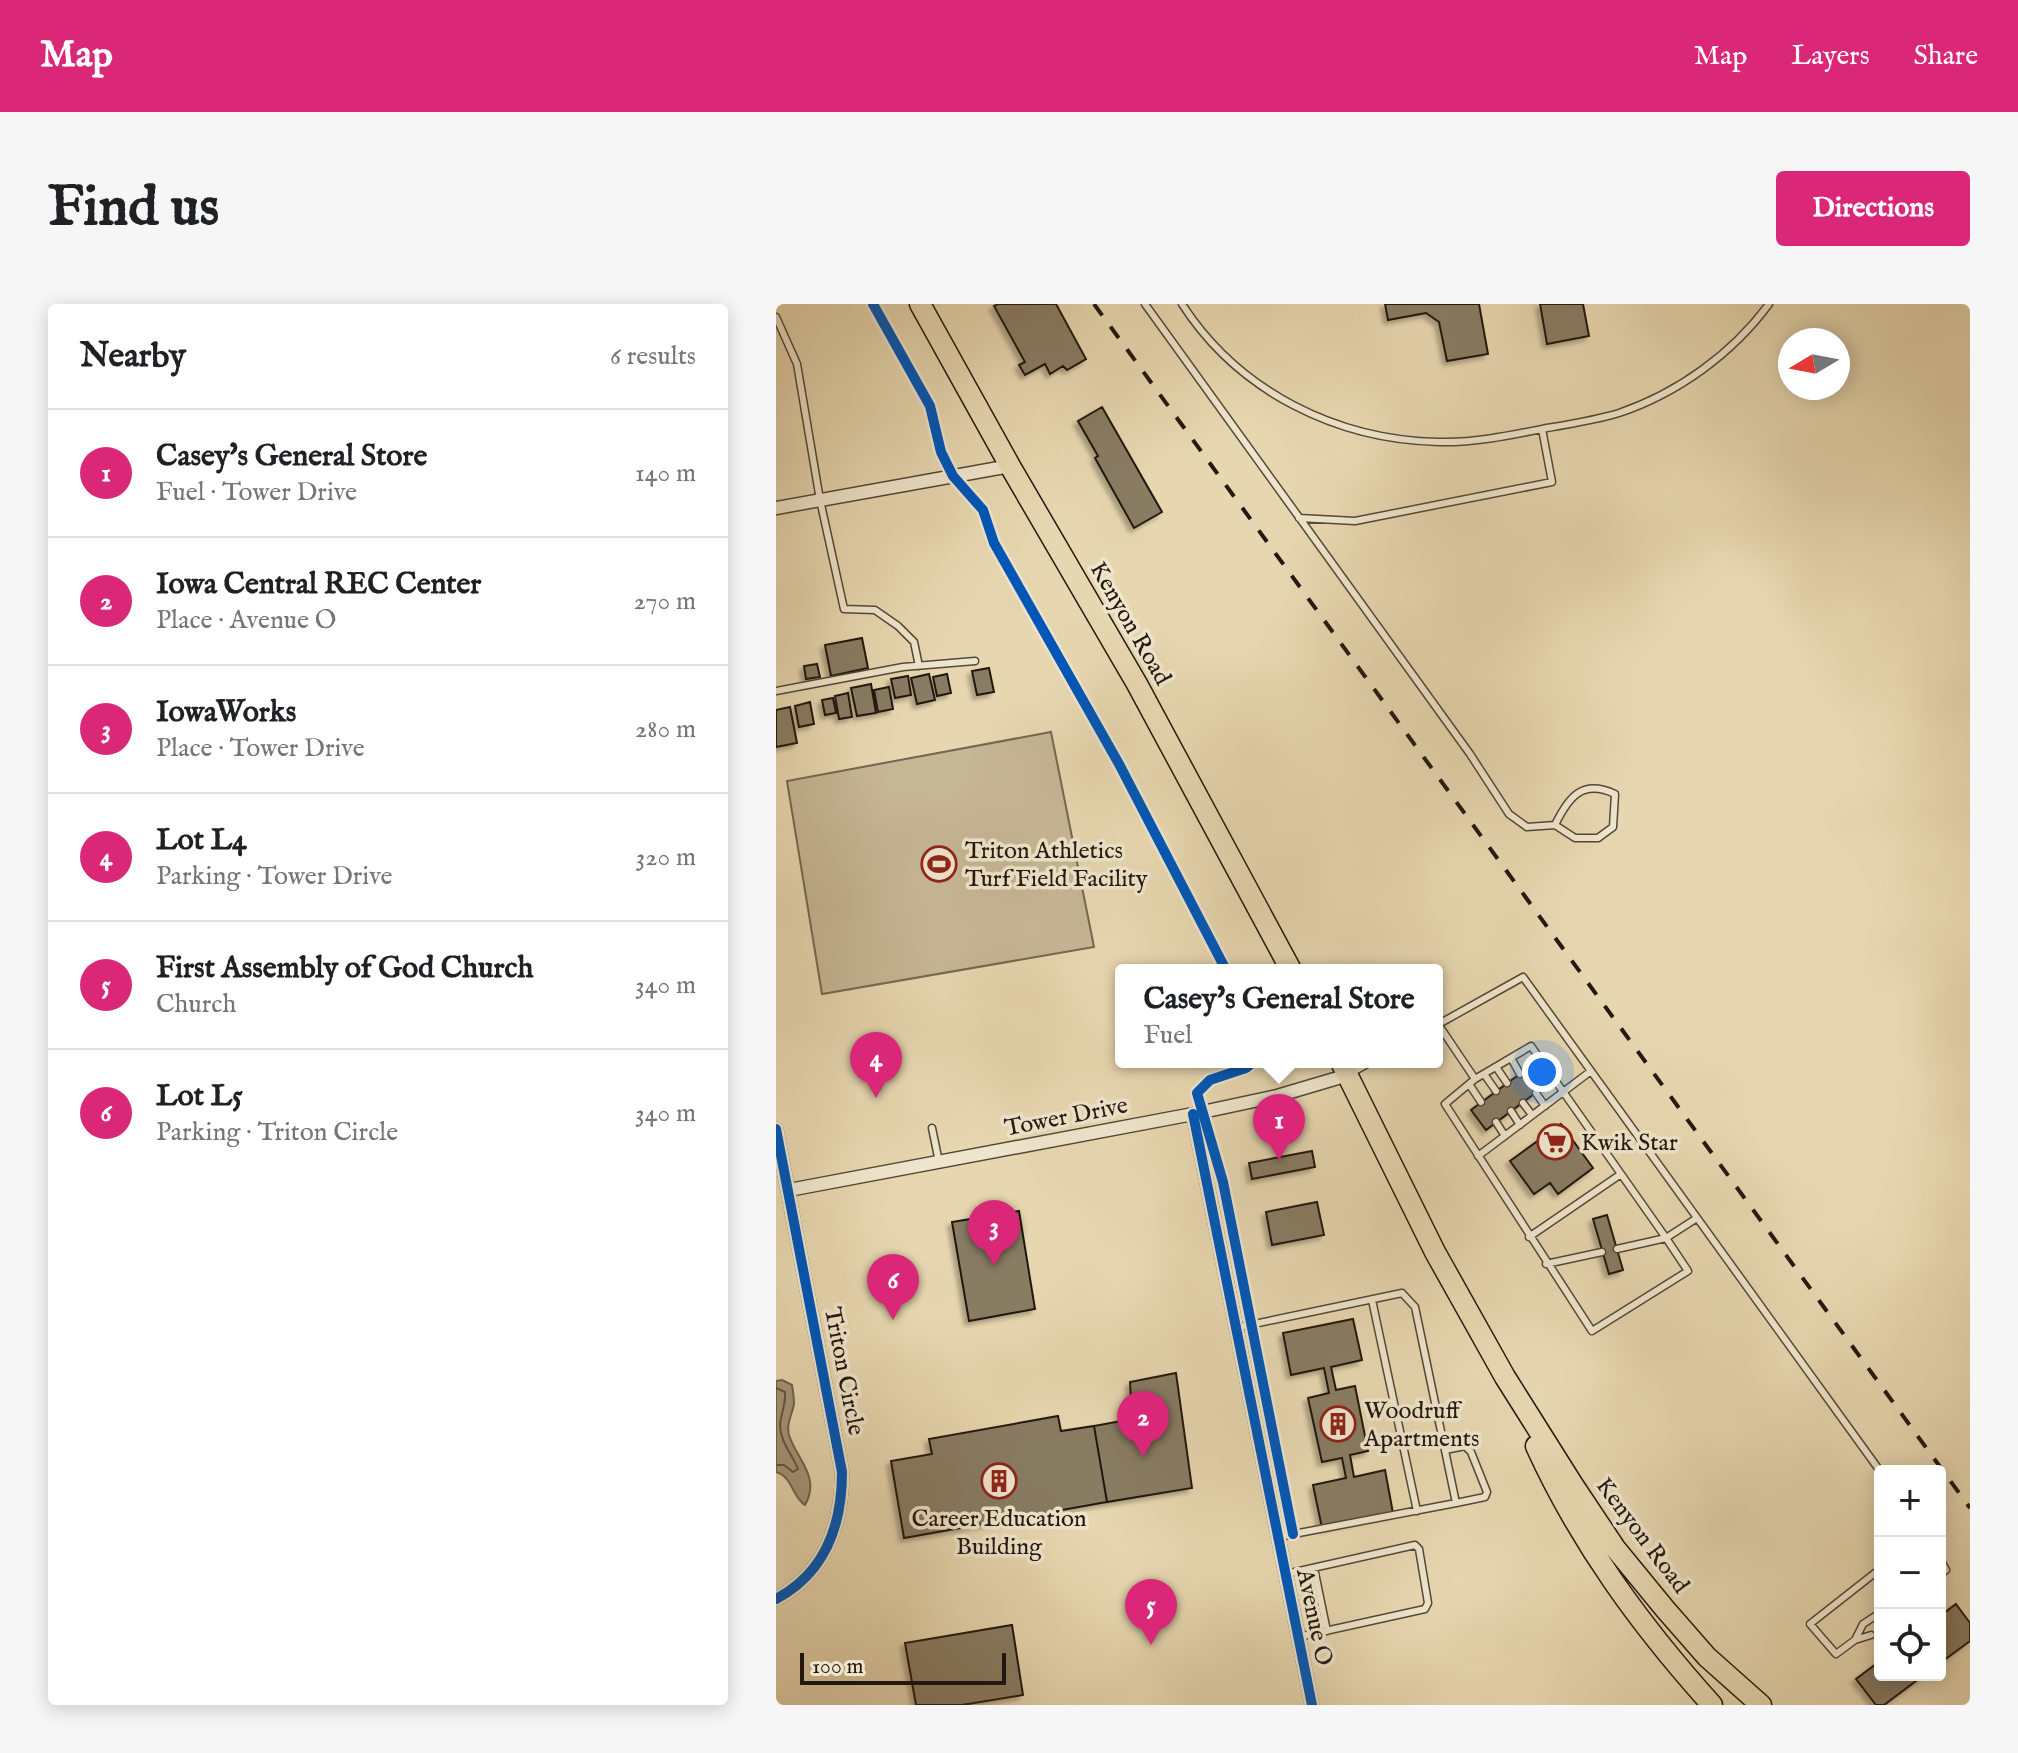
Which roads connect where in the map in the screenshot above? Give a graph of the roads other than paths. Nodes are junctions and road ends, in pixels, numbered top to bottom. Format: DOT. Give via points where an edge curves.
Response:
graph roads {
  1 [pos="920,304"];
  2 [pos="1145,304"];
  3 [pos="1182,304"];
  4 [pos="1769,304"];
  5 [pos="776,317"];
  6 [pos="1542,429"];
  7 [pos="1010,466"];
  8 [pos="820,500"];
  9 [pos="776,508"];
  10 [pos="1299,518"];
  11 [pos="975,661"];
  12 [pos="919,666"];
  13 [pos="776,691"];
  14 [pos="1555,825"];
  15 [pos="1288,964"];
  16 [pos="1443,1022"];
  17 [pos="1443,1032"];
  18 [pos="1511,1058"];
  19 [pos="1496,1067"];
  20 [pos="1344,1068"];
  21 [pos="1591,1071"];
  22 [pos="1484,1074"];
  23 [pos="1520,1074"];
  24 [pos="1475,1079"];
  25 [pos="1507,1083"];
  26 [pos="1469,1084"];
  27 [pos="1496,1091"];
  28 [pos="1536,1093"];
  29 [pos="1564,1093"];
  30 [pos="1481,1102"];
  31 [pos="1523,1103"];
  32 [pos="1545,1106"];
  33 [pos="1511,1111"];
  34 [pos="1193,1114"];
  35 [pos="1532,1115"];
  36 [pos="1496,1122"];
  37 [pos="1520,1125"];
  38 [pos="932,1128"];
  39 [pos="776,1129"];
  40 [pos="1505,1136"];
  41 [pos="1478,1156"];
  42 [pos="939,1162"];
  43 [pos="1621,1174"];
  44 [pos="789,1190"];
  45 [pos="1697,1218"];
  46 [pos="1529,1237"];
  47 [pos="1666,1238"];
  48 [pos="1617,1249"];
  49 [pos="1602,1252"];
  50 [pos="1546,1264"];
  51 [pos="1372,1300"];
  52 [pos="1235,1328"];
  53 [pos="1505,1377"];
  54 [pos="1445,1450"];
  55 [pos="1876,1465"];
  56 [pos="1456,1503"];
  57 [pos="1417,1511"];
  58 [pos="1278,1537"];
  59 [pos="1314,1568"];
  60 [pos="1285,1574"];
  61 [pos="1874,1574"];
  62 [pos="776,1599"];
  63 [pos="1874,1617"];
  64 [pos="1327,1631"];
  65 [pos="1871,1635"];
  66 [pos="1298,1637"];
  67 [pos="1855,1640"];
  68 [pos="1312,1705"];
  69 [pos="1712,1705"];
  70 [pos="1761,1705"];
  1 -- 7 [label="main road, Kenyon Road"];
  2 -- 10 [label="lane"];
  3 -- 6 [label="lane" via="1203,333 1254,381 1335,425 1371,435 1440,442"];
  4 -- 6 [label="lane" via="1738,342 1670,390 1618,413"];
  5 -- 8 [label="lane" via="797,364"];
  6 -- 10 [label="lane" via="1552,482 1355,521"];
  7 -- 8 [label="street"];
  7 -- 15 [label="main road, Kenyon Road" via="1137,684"];
  8 -- 9 [label="street"];
  8 -- 12 [label="lane" via="844,609 875,610 898,626 914,642"];
  10 -- 14 [label="lane" via="1509,814 1527,827"];
  11 -- 12 [label="lane"];
  12 -- 13 [label="lane"];
  14 -- 14 [label="lane" via="1565,805 1583,789 1601,787 1615,794 1613,827 1598,838 1575,838"];
  16 -- 21 [label="lane" via="1523,977"];
  17 -- 24 [label="lane"];
  18 -- 19 [label="lane"];
  18 -- 23 [label="lane"];
  18 -- 29 [label="lane" via="1531,1046"];
  19 -- 22 [label="lane"];
  19 -- 25 [label="lane"];
  20 -- 34 [label="street, Tower Drive" via="1277,1096"];
  20 -- 53 [label="main road, Kenyon Road" via="1435,1252"];
  21 -- 29 [label="lane"];
  21 -- 45 [label="lane"];
  22 -- 24 [label="lane"];
  22 -- 27 [label="lane"];
  24 -- 26 [label="lane"];
  26 -- 30 [label="lane"];
  26 -- 41 [label="lane" via="1445,1104"];
  28 -- 32 [label="lane"];
  29 -- 32 [label="lane"];
  29 -- 43 [label="lane"];
  31 -- 35 [label="lane"];
  32 -- 35 [label="lane"];
  33 -- 37 [label="lane"];
  34 -- 42 [label="street, Tower Drive"];
  34 -- 52 [label="street, Avenue O"];
  35 -- 37 [label="lane"];
  36 -- 40 [label="lane"];
  37 -- 40 [label="lane"];
  38 -- 42 [label="lane"];
  39 -- 44 [label="street, Triton Circle"];
  40 -- 41 [label="lane"];
  41 -- 46 [label="lane"];
  42 -- 44 [label="street, Tower Drive"];
  43 -- 46 [label="lane"];
  43 -- 47 [label="lane"];
  44 -- 62 [label="street, Triton Circle" via="839,1447 842,1500 822,1557 799,1585"];
  45 -- 47 [label="lane"];
  45 -- 55 [label="lane"];
  46 -- 50 [label="lane"];
  47 -- 48 [label="lane"];
  47 -- 50 [label="lane" via="1688,1271 1592,1331"];
  49 -- 50 [label="lane"];
  51 -- 52 [label="lane"];
  51 -- 54 [label="lane" via="1402,1293 1415,1307"];
  51 -- 57 [label="lane"];
  52 -- 58 [label="street, Avenue O"];
  53 -- 69 [label="main road, Kenyon Road" via="1559,1497 1596,1559"];
  53 -- 70 [label="main road, Kenyon Road" via="1615,1548 1707,1657"];
  54 -- 56 [label="lane"];
  54 -- 56 [label="lane" via="1465,1446 1471,1452 1487,1492 1485,1497"];
  56 -- 57 [label="lane"];
  57 -- 58 [label="lane"];
  58 -- 60 [label="street, Avenue O"];
  59 -- 60 [label="lane"];
  59 -- 64 [label="lane"];
  59 -- 64 [label="lane" via="1415,1545 1419,1549 1425,1609"];
  60 -- 66 [label="street, Avenue O"];
  61 -- 67 [label="lane" via="1810,1624 1836,1654"];
  63 -- 67 [label="lane"];
  64 -- 66 [label="lane"];
  65 -- 67 [label="lane"];
  66 -- 68 [label="street, Avenue O"];
}
